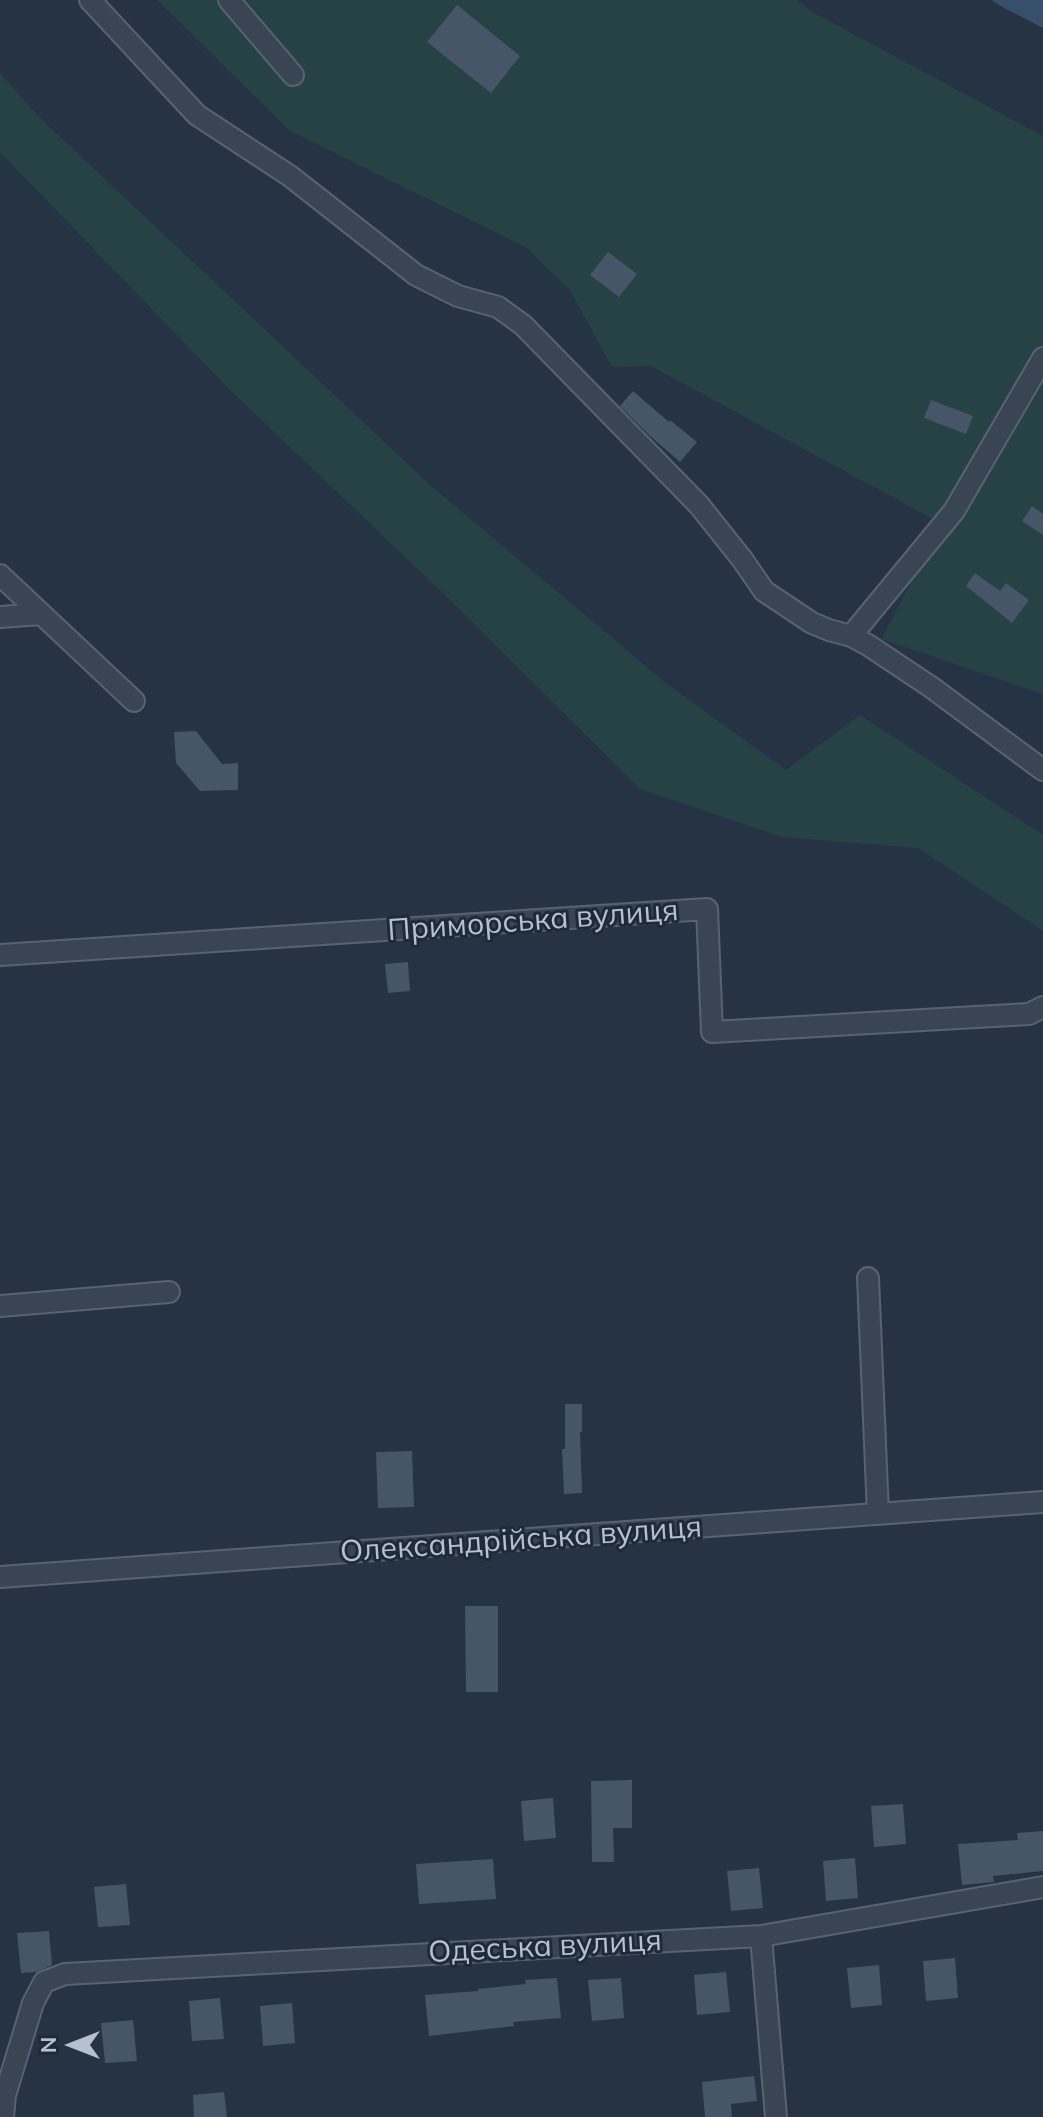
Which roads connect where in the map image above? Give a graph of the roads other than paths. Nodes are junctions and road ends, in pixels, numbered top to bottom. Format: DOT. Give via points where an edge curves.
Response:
graph roads {
  1 [pos="90,0"];
  2 [pos="229,0"];
  3 [pos="293,75"];
  4 [pos="1043,358"];
  5 [pos="0,575"];
  6 [pos="41,614"];
  7 [pos="0,617"];
  8 [pos="851,636"];
  9 [pos="134,701"];
  10 [pos="1043,770"];
  11 [pos="0,955"];
  12 [pos="1043,1007"];
  13 [pos="868,1278"];
  14 [pos="169,1292"];
  15 [pos="0,1306"];
  16 [pos="1043,1502"];
  17 [pos="878,1514"];
  18 [pos="0,1577"];
  19 [pos="1043,1887"];
  20 [pos="761,1936"];
  21 [pos="3,2117"];
  22 [pos="776,2117"];
  1 -- 8 [label="street" via="197,115 290,176 416,275 458,296 498,307 523,325 699,505 764,591 812,623"];
  2 -- 3 [label="street"];
  4 -- 8 [label="street" via="954,511"];
  5 -- 6 [label="street"];
  6 -- 7 [label="street"];
  6 -- 9 [label="street"];
  8 -- 10 [label="street"];
  11 -- 12 [label="street, Приморська вулиця" via="707,909 712,1032 1029,1014"];
  13 -- 17 [label="street"];
  14 -- 15 [label="street"];
  16 -- 17 [label="street, Олександрійська вулиця"];
  17 -- 18 [label="street, Олександрійська вулиця"];
  19 -- 20 [label="street, Одеська вулиця"];
  20 -- 21 [label="street, Одеська вулиця" via="65,1974 44,1982 33,2003"];
  20 -- 22 [label="street"];
}
